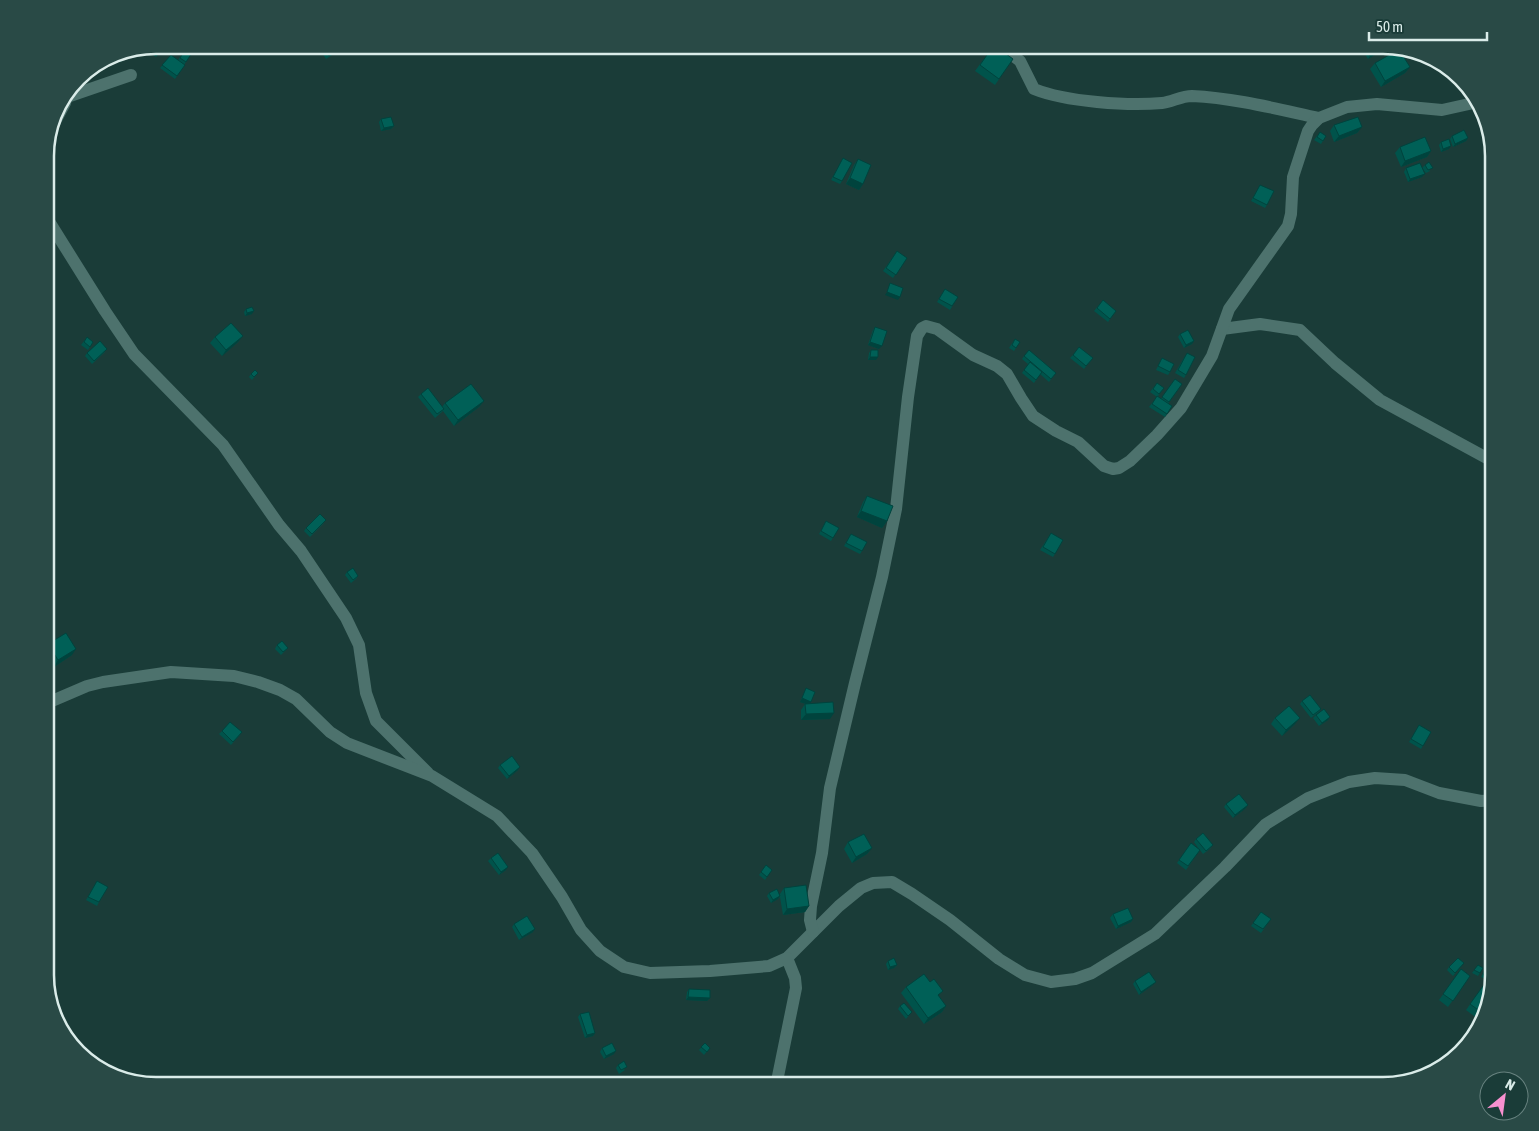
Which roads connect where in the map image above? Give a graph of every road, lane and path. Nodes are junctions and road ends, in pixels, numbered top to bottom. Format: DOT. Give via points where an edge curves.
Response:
graph roads {
  1 [pos="1010,54"];
  2 [pos="131,75"];
  3 [pos="77,91"];
  4 [pos="1471,104"];
  5 [pos="1319,118"];
  6 [pos="54,229"];
  7 [pos="1222,330"];
  8 [pos="1485,457"];
  9 [pos="54,700"];
  10 [pos="432,776"];
  11 [pos="1485,801"];
  12 [pos="813,932"];
  13 [pos="787,958"];
  14 [pos="778,1077"];
  1 -- 5 [label="street" via="1020,61 1034,89 1042,92 1082,100 1140,104 1164,103 1189,96 1211,98"];
  2 -- 3 [label="street"];
  4 -- 5 [label="street" via="1442,110 1377,104 1347,107"];
  5 -- 7 [label="street" via="1308,131 1293,177 1288,226 1229,309"];
  6 -- 10 [label="street" via="134,354 223,445 301,551 346,618 358,645 366,693 376,721"];
  7 -- 8 [label="street" via="1260,324 1300,330 1380,400"];
  7 -- 12 [label="street" via="1212,356 1180,408 1130,461 1113,469 1104,466 1078,442 1033,416 1007,374 997,366 973,355 937,329 922,328 917,336 908,397 896,509 830,788 811,906"];
  9 -- 10 [label="street" via="87,686 121,678 171,672 234,676 280,690 296,699 330,732 347,743"];
  10 -- 13 [label="street" via="497,816 532,853 581,930 600,950 624,967 650,973 710,971 769,966"];
  11 -- 12 [label="street" via="1439,793 1405,780 1375,778 1349,782 1308,798 1266,824 1155,934 1075,980 1051,982 1025,975 999,960 950,920 892,882 860,888"];
  12 -- 13 [label="street"];
  13 -- 14 [label="street" via="796,988"];
}
